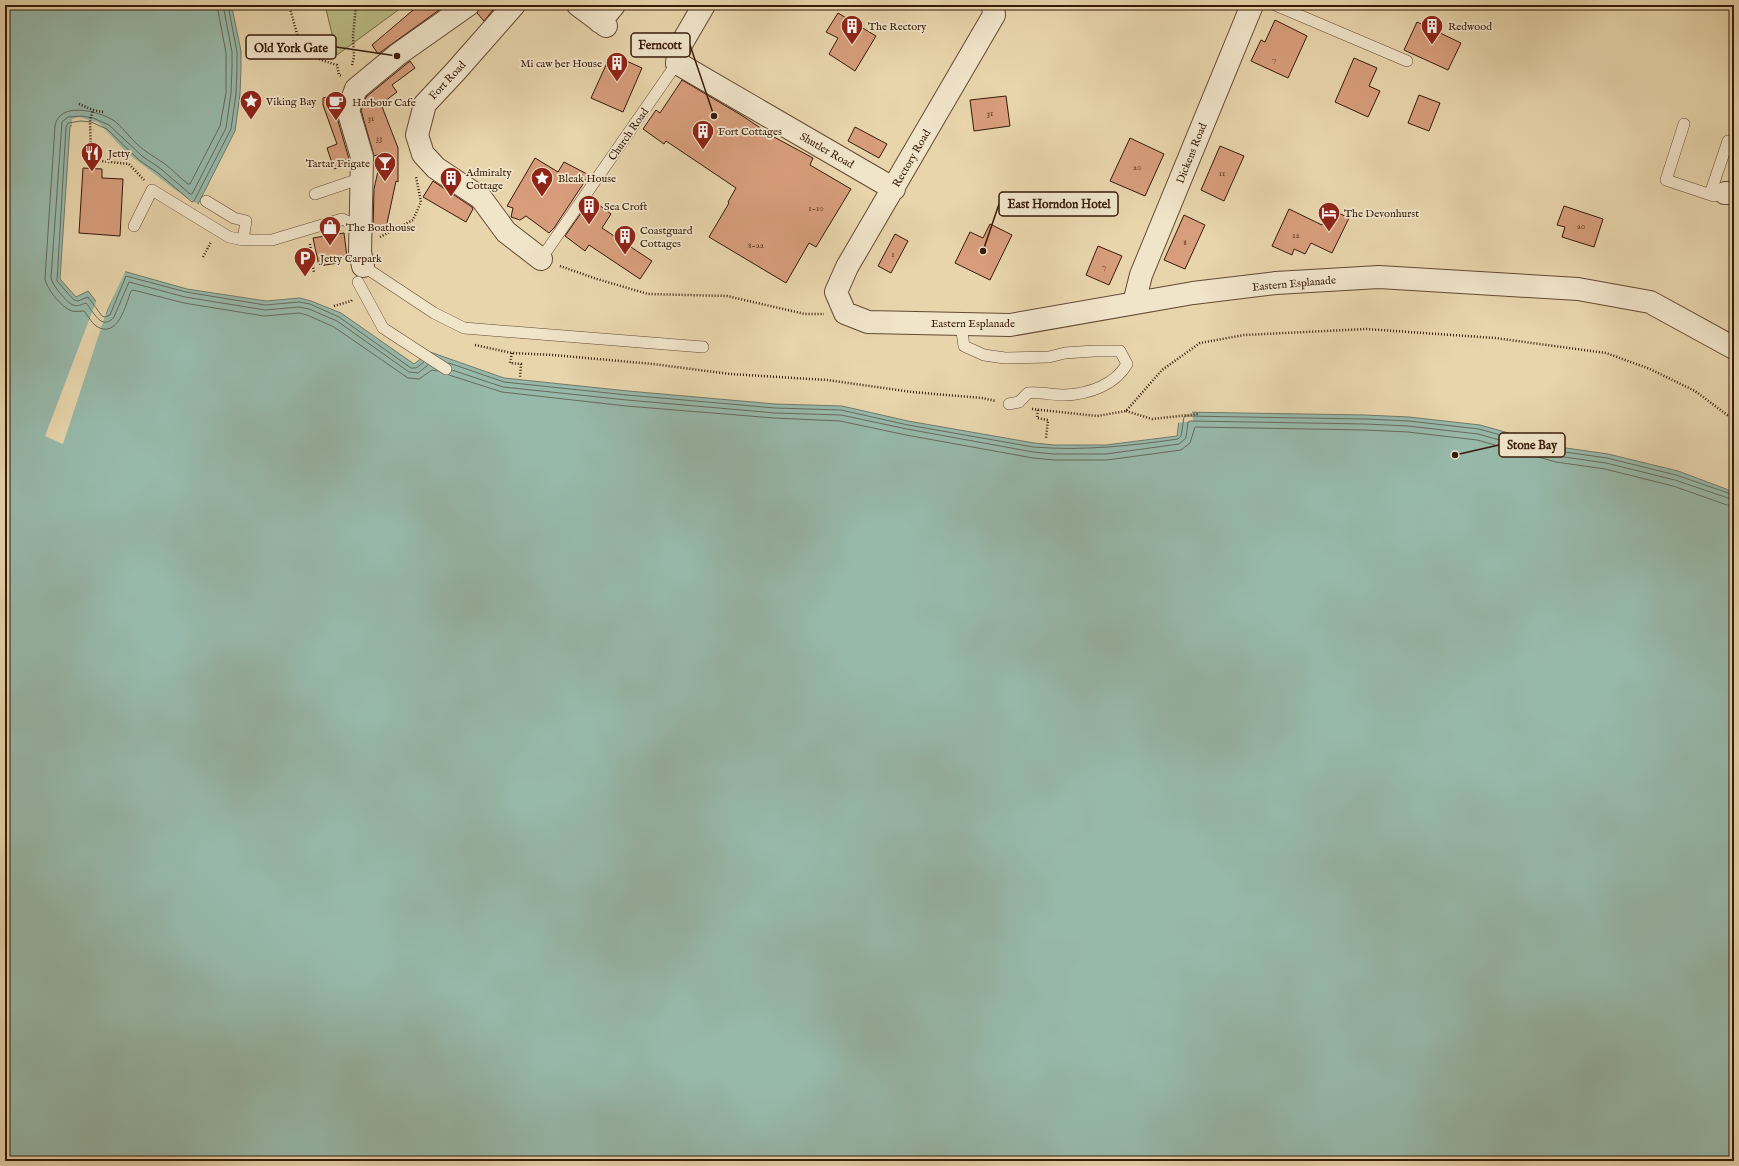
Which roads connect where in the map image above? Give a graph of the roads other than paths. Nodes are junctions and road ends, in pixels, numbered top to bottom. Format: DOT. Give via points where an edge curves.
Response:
graph roads {
  1 [pos="468,5"];
  2 [pos="514,5"];
  3 [pos="578,5"];
  4 [pos="614,5"];
  5 [pos="704,5"];
  6 [pos="993,5"];
  7 [pos="1252,5"];
  8 [pos="1275,5"];
  9 [pos="1407,61"];
  10 [pos="677,62"];
  11 [pos="1684,124"];
  12 [pos="1728,141"];
  13 [pos="362,178"];
  14 [pos="894,189"];
  15 [pos="1723,193"];
  16 [pos="315,194"];
  17 [pos="206,201"];
  18 [pos="134,226"];
  19 [pos="360,227"];
  20 [pos="243,240"];
  21 [pos="541,259"];
  22 [pos="360,274"];
  23 [pos="1134,303"];
  24 [pos="845,313"];
  25 [pos="961,325"];
  26 [pos="1731,339"];
  27 [pos="703,347"];
  28 [pos="446,370"];
  29 [pos="1009,404"];
  1 -- 13 [label="street" via="356,89 348,110 362,157"];
  2 -- 21 [label="street, Fort Road" via="425,104 416,134 423,154 436,168 481,198 506,232"];
  3 -- 4 [label="street" via="603,24"];
  5 -- 10 [label="street, Church Road" via="679,48"];
  6 -- 14 [label="street, Rectory Road" via="994,15"];
  7 -- 23 [label="street, Dickens Road" via="1141,275"];
  8 -- 9 [label="lane"];
  10 -- 14 [label="street, Shutler Road"];
  10 -- 21 [label="lane, Church Road"];
  11 -- 15 [label="lane" via="1666,180"];
  12 -- 15 [label="lane"];
  13 -- 16 [label="lane"];
  13 -- 19 [label="street"];
  14 -- 24 [label="street, Rectory Road" via="847,268 836,292"];
  17 -- 20 [label="lane" via="234,218 246,221"];
  18 -- 20 [label="lane" via="152,190 229,236"];
  19 -- 20 [label="lane" via="342,219 272,240"];
  19 -- 22 [label="street"];
  22 -- 27 [label="lane" via="464,328"];
  22 -- 28 [label="lane" via="383,328"];
  23 -- 25 [label="street, Eastern Esplanade" via="1010,325"];
  23 -- 26 [label="street, Eastern Esplanade" via="1276,283 1379,277 1480,282 1578,289 1650,302"];
  24 -- 25 [label="street, Eastern Esplanade" via="868,322"];
  25 -- 29 [label="lane" via="964,346 984,355 1005,358 1049,358 1065,353 1120,351 1127,364 1118,378 1097,388 1066,395 1028,393 1019,402"];
}
